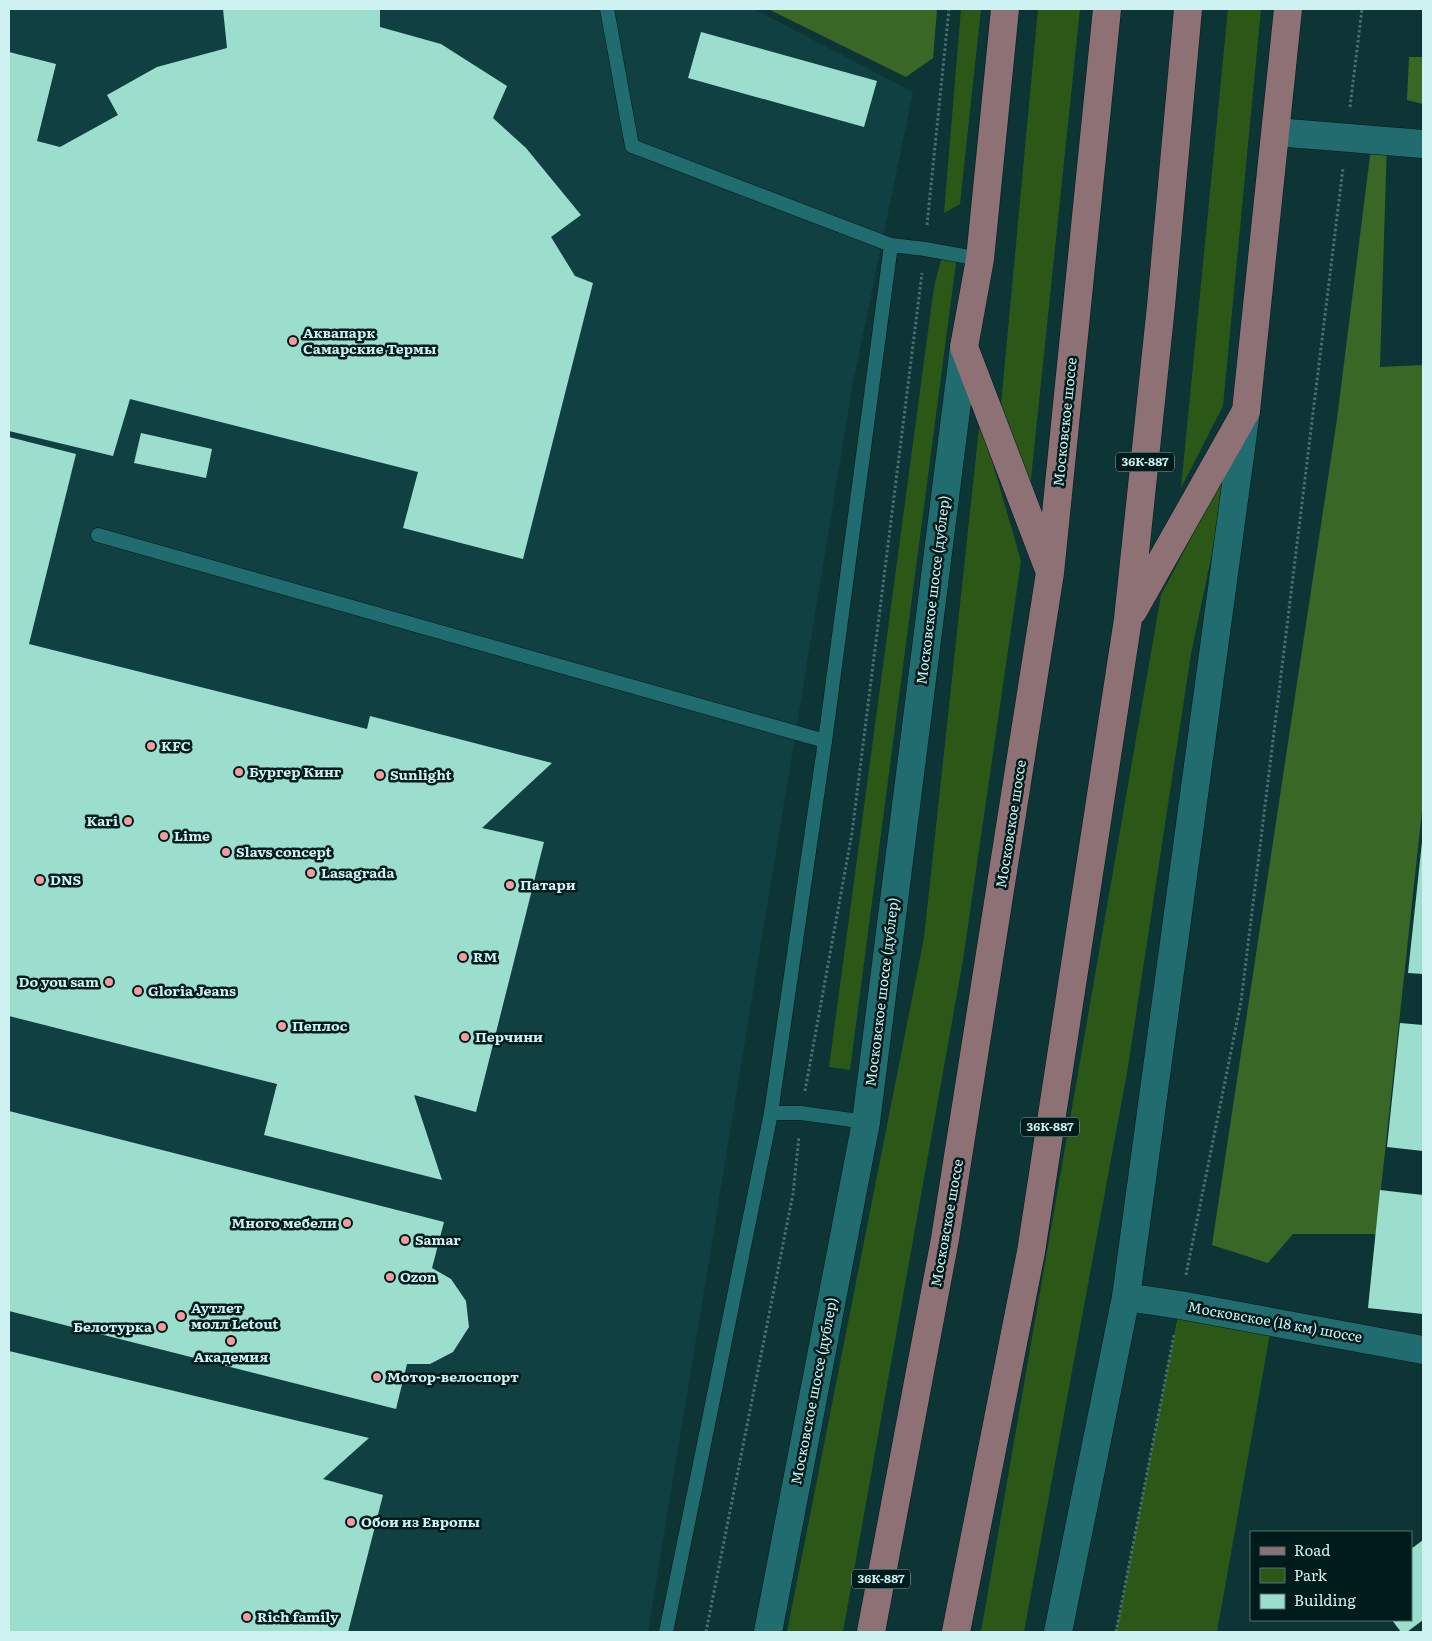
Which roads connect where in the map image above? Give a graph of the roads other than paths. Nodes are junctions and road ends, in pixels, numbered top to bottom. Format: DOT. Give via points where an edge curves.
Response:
graph roads {
  1 [pos="607,9"];
  2 [pos="1005,9"];
  3 [pos="1106,9"];
  4 [pos="1188,9"];
  5 [pos="1288,9"];
  6 [pos="1276,132"];
  7 [pos="1423,144"];
  8 [pos="891,245"];
  9 [pos="980,259"];
  10 [pos="964,347"];
  11 [pos="1246,411"];
  12 [pos="98,535"];
  13 [pos="1050,573"];
  14 [pos="1128,619"];
  15 [pos="825,741"];
  16 [pos="770,1113"];
  17 [pos="866,1122"];
  18 [pos="1126,1297"];
  19 [pos="1423,1350"];
  20 [pos="666,1632"];
  21 [pos="768,1632"];
  22 [pos="871,1632"];
  23 [pos="956,1632"];
  24 [pos="1058,1632"];
  1 -- 8 [label="lane" via="632,146"];
  2 -- 9 [label="main road"];
  3 -- 13 [label="main road, Московское шоссе / 36К-887"];
  4 -- 14 [label="main road, 36К-887" via="1162,306"];
  5 -- 6 [label="main road"];
  6 -- 7 [label="street"];
  6 -- 11 [label="main road"];
  8 -- 9 [label="lane"];
  8 -- 15 [label="lane"];
  9 -- 10 [label="main road"];
  10 -- 13 [label="main road"];
  10 -- 17 [label="street, Московское шоссе (дублер)"];
  11 -- 14 [label="main road"];
  11 -- 18 [label="street"];
  12 -- 15 [label="lane"];
  13 -- 22 [label="main road, Московское шоссе / 36К-887" via="945,1239"];
  14 -- 23 [label="main road, 36К-887" via="1031,1252"];
  15 -- 16 [label="lane"];
  16 -- 17 [label="lane" via="801,1113"];
  16 -- 20 [label="lane"];
  17 -- 21 [label="street, Московское шоссе (дублер)"];
  18 -- 19 [label="street, Московское (18 км) шоссе"];
  18 -- 24 [label="street"];
}
